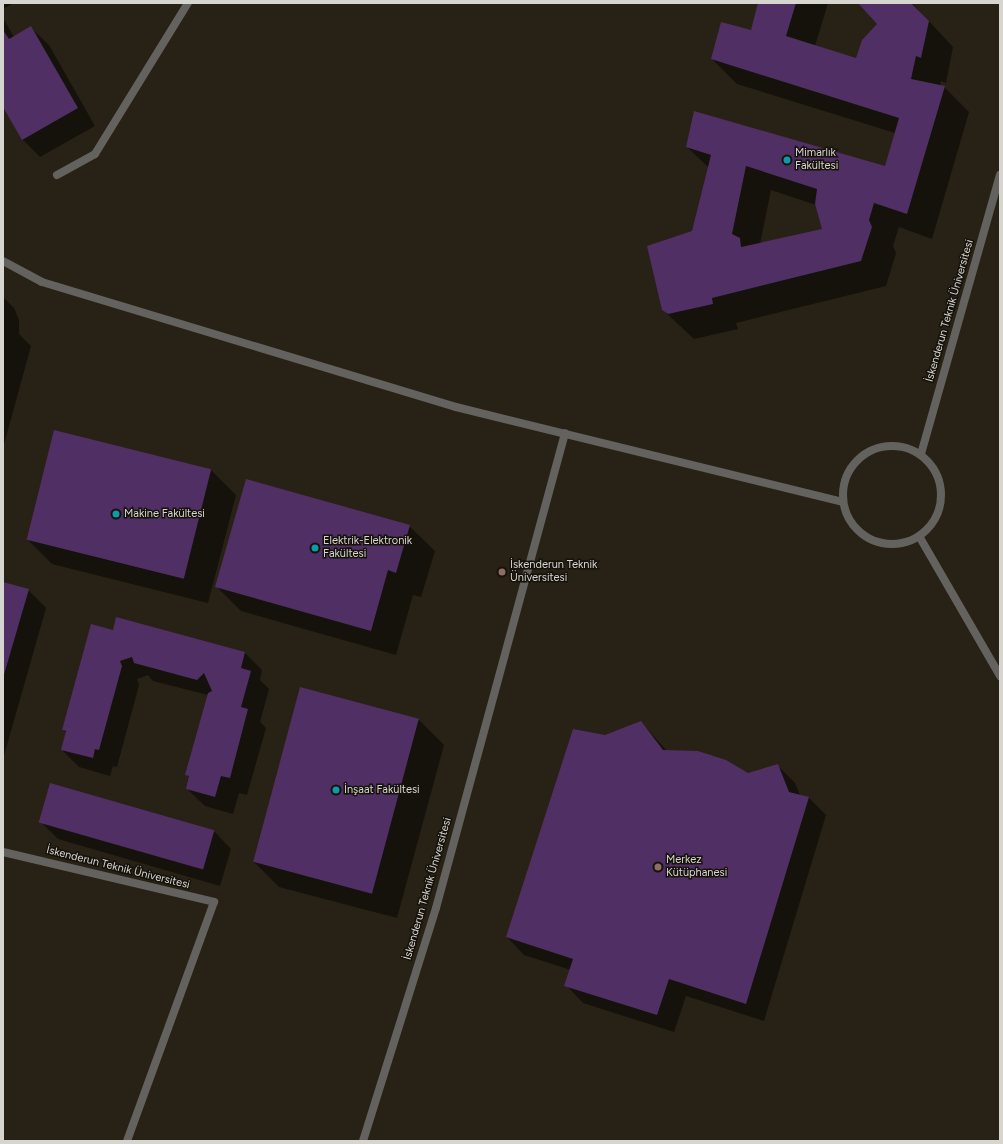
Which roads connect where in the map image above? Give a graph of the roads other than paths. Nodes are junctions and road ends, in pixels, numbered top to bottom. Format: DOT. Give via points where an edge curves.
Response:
graph roads {
  1 [pos="188,3"];
  2 [pos="1000,174"];
  3 [pos="57,175"];
  4 [pos="3,261"];
  5 [pos="565,434"];
  6 [pos="921,454"];
  7 [pos="843,502"];
  8 [pos="919,536"];
  9 [pos="1000,676"];
  10 [pos="3,852"];
  11 [pos="127,1141"];
  12 [pos="363,1141"];
  1 -- 3 [label="street" via="95,154"];
  2 -- 6 [label="street, İskenderun Teknik Üniversitesi"];
  4 -- 5 [label="street" via="42,282 456,407"];
  5 -- 7 [label="street"];
  5 -- 12 [label="street, İskenderun Teknik Üniversitesi" via="436,908"];
  6 -- 7 [label="street" via="907,447 890,445 874,448 860,457 849,470 843,485"];
  6 -- 8 [label="street" via="933,466 940,480 942,496 939,512 931,525"];
  7 -- 8 [label="street" via="848,517 858,530 871,540 887,544 904,543"];
  8 -- 9 [label="street"];
  10 -- 11 [label="street, İskenderun Teknik Üniversitesi" via="214,902"];
}
